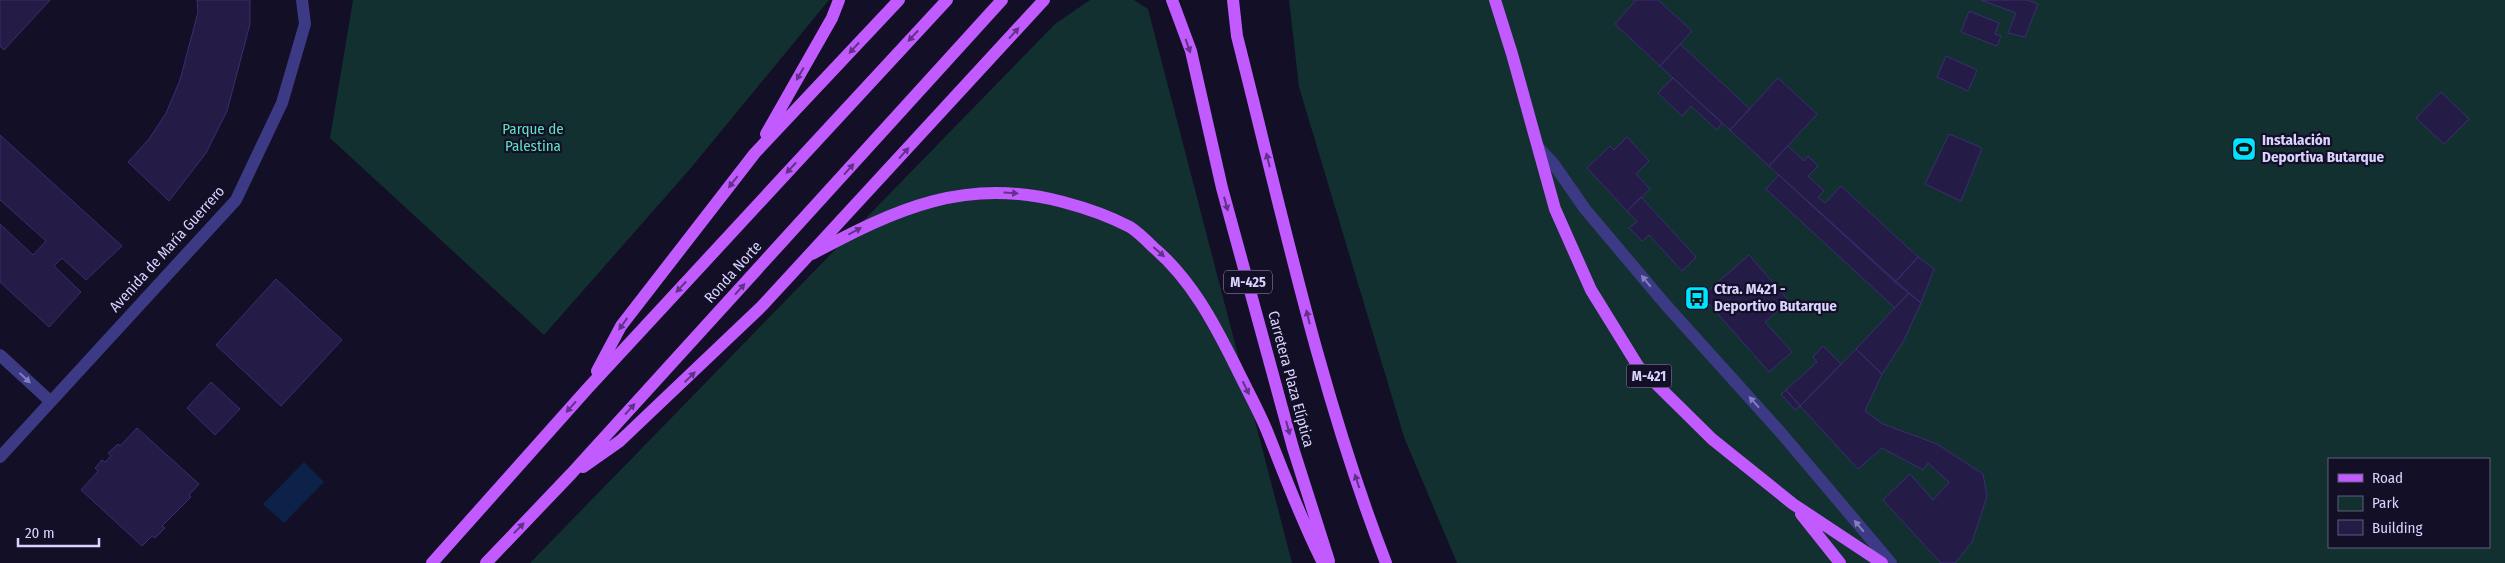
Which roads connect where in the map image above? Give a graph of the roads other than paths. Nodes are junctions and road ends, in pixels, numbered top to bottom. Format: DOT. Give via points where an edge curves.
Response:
graph roads {
  1 [pos="302,0"];
  2 [pos="838,0"];
  3 [pos="899,0"];
  4 [pos="947,0"];
  5 [pos="1002,0"];
  6 [pos="1044,0"];
  7 [pos="1172,0"];
  8 [pos="1233,0"];
  9 [pos="1495,0"];
  10 [pos="1538,147"];
  11 [pos="755,153"];
  12 [pos="812,254"];
  13 [pos="0,355"];
  14 [pos="588,388"];
  15 [pos="50,401"];
  16 [pos="0,457"];
  17 [pos="571,474"];
  18 [pos="1793,504"];
  19 [pos="1372,528"];
  20 [pos="432,563"];
  21 [pos="486,563"];
  22 [pos="1323,563"];
  23 [pos="1330,563"];
  24 [pos="1386,563"];
  25 [pos="1392,563"];
  26 [pos="1840,563"];
  27 [pos="1882,563"];
  28 [pos="1891,563"];
  1 -- 15 [label="street, Avenida de María Guerrero" via="305,24 282,103 236,200"];
  2 -- 11 [label="main road, one-way" via="832,18"];
  3 -- 11 [label="main road, one-way"];
  4 -- 14 [label="main road, Ronda Norte, one-way"];
  17 -- 5 [label="main road, Ronda Norte, one-way"];
  12 -- 6 [label="main road, one-way"];
  7 -- 23 [label="main road, Carretera Plaza Elíptica / M-425, one-way" via="1191,51 1225,198 1293,448"];
  19 -- 8 [label="main road, one-way" via="1320,365 1237,36"];
  9 -- 10 [label="main road, M-421"];
  10 -- 18 [label="main road, M-421" via="1555,209 1591,290 1638,366 1712,439"];
  28 -- 10 [label="street, one-way" via="1659,296"];
  11 -- 14 [label="main road, one-way" via="621,326"];
  17 -- 12 [label="main road, one-way" via="620,441 685,382"];
  12 -- 22 [label="main road, one-way" via="899,210 968,194 1039,196 1092,210 1132,228 1165,256 1194,291 1218,331 1266,429 1304,525"];
  13 -- 15 [label="street, one-way"];
  14 -- 20 [label="main road, Ronda Norte, one-way"];
  15 -- 16 [label="street, Avenida de María Guerrero"];
  21 -- 17 [label="main road, Ronda Norte, one-way"];
  18 -- 26 [label="main road, M-421"];
  18 -- 27 [label="main road, M-421"];
  19 -- 24 [label="main road"];
  19 -- 25 [label="main road"];
}
